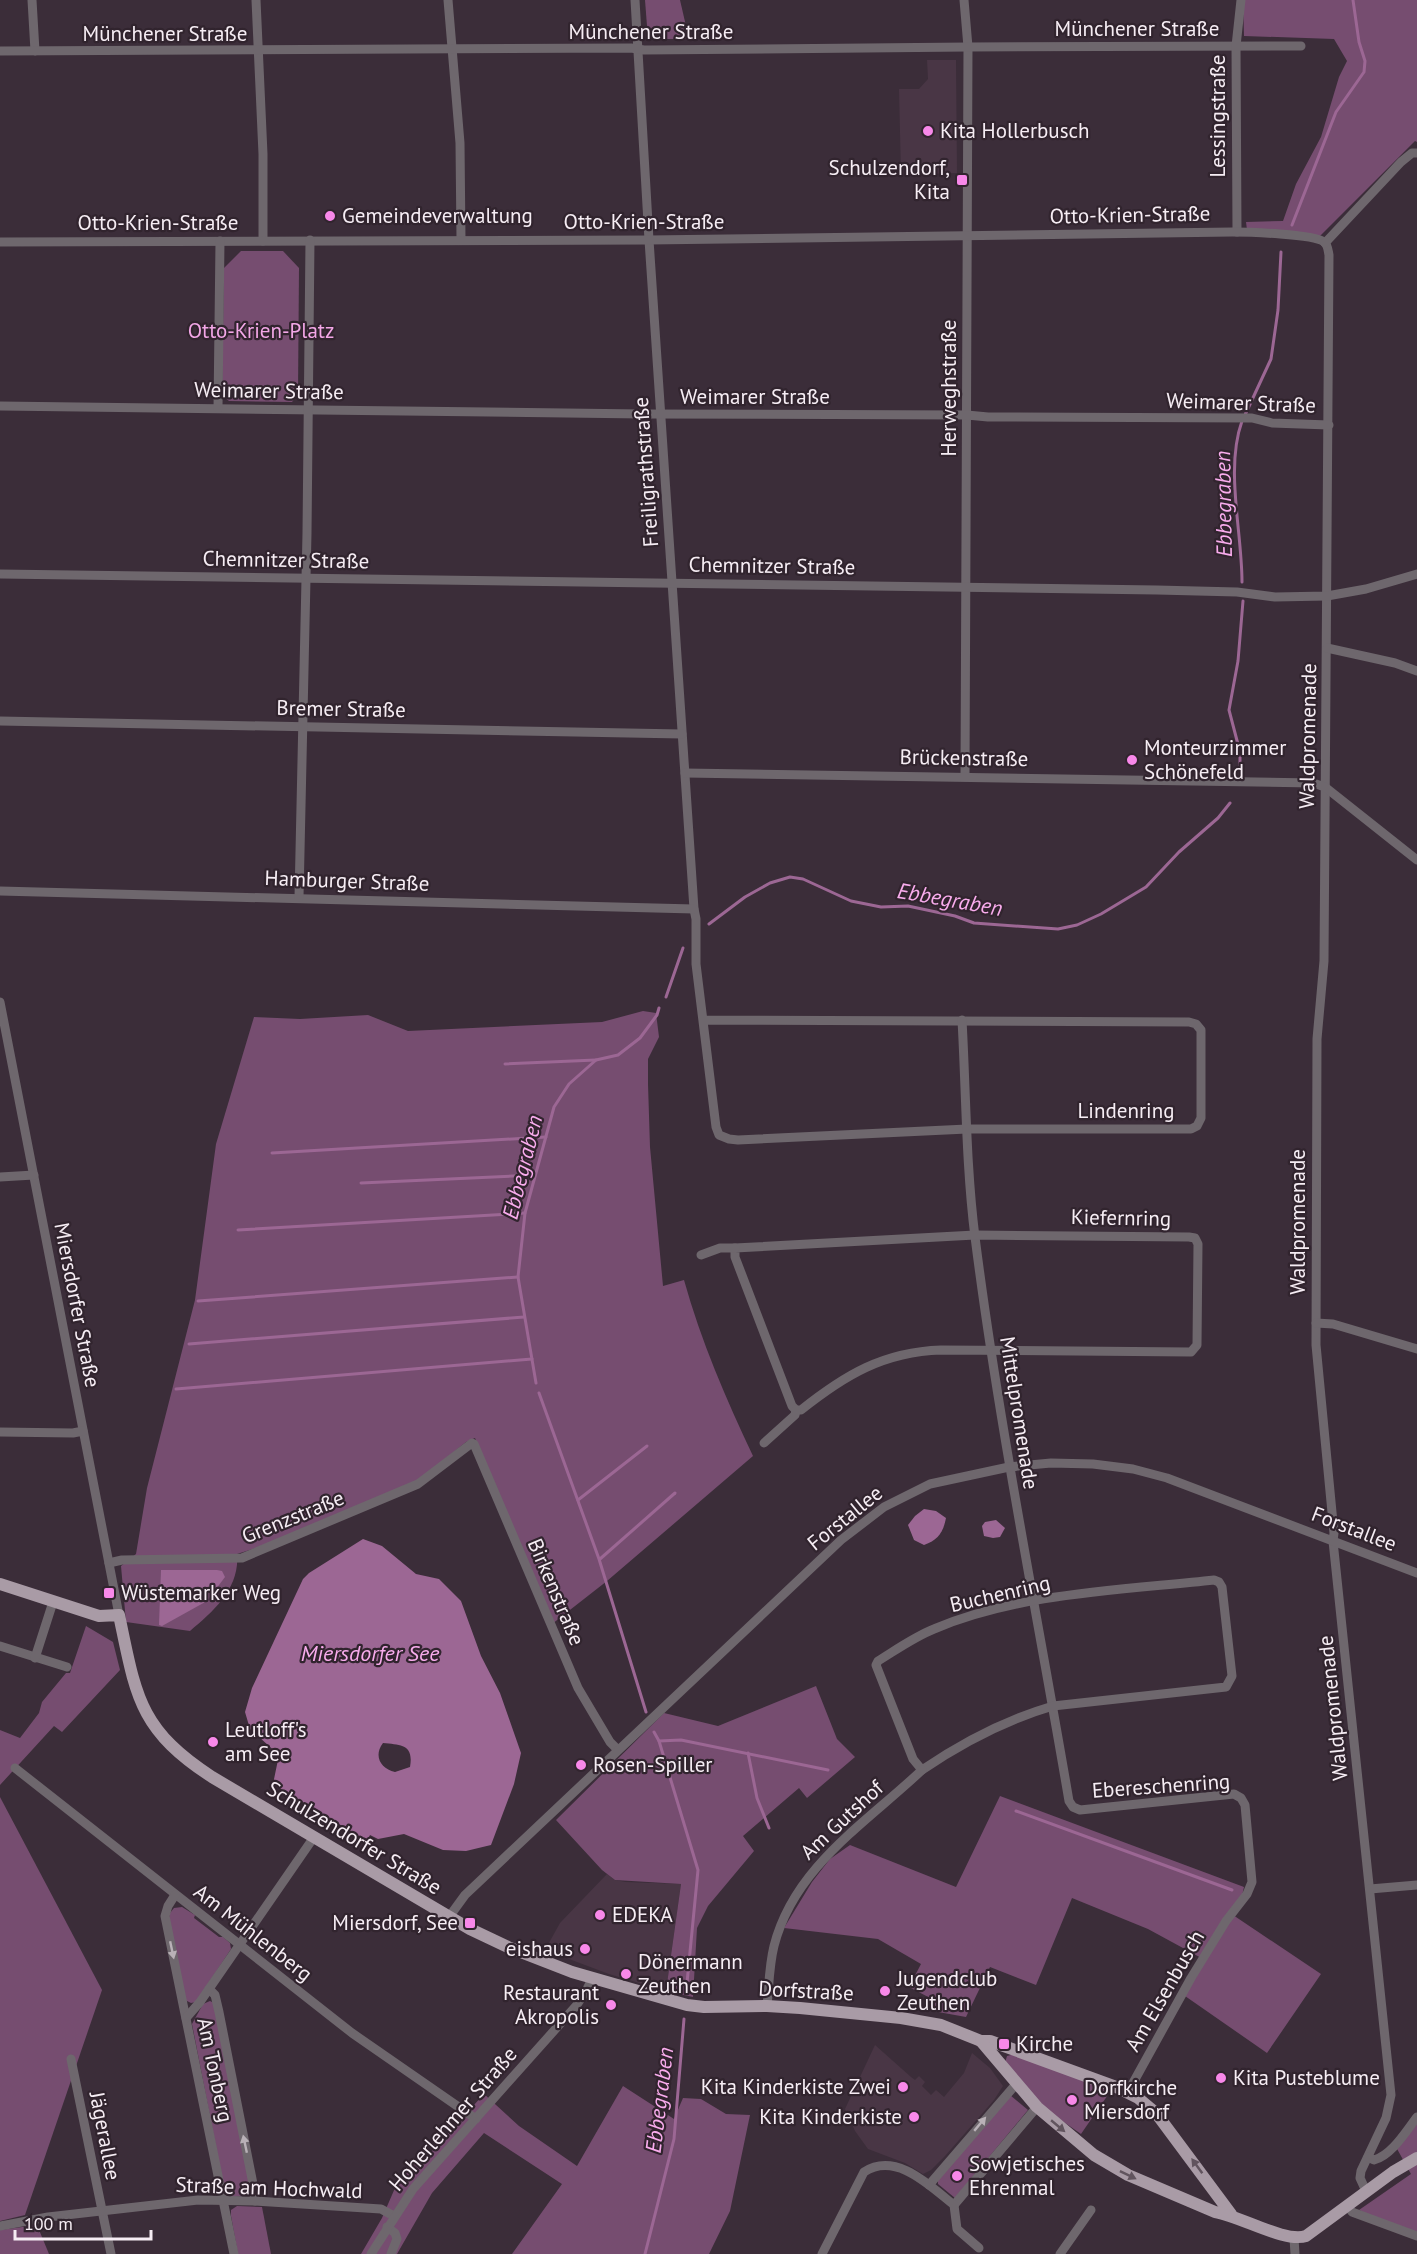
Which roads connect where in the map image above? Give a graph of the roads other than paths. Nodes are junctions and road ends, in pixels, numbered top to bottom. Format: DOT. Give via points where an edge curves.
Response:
graph roads {
  1 [pos="32,0"];
  2 [pos="256,0"];
  3 [pos="448,0"];
  4 [pos="635,0"];
  5 [pos="964,0"];
  6 [pos="1241,0"];
  7 [pos="1236,46"];
  8 [pos="1301,46"];
  9 [pos="968,47"];
  10 [pos="638,50"];
  11 [pos="0,51"];
  12 [pos="35,51"];
  13 [pos="259,51"];
  14 [pos="452,51"];
  15 [pos="1417,153"];
  16 [pos="1237,232"];
  17 [pos="967,235"];
  18 [pos="310,240"];
  19 [pos="461,240"];
  20 [pos="649,240"];
  21 [pos="220,241"];
  22 [pos="264,241"];
  23 [pos="0,242"];
  24 [pos="1325,243"];
  25 [pos="0,406"];
  26 [pos="218,408"];
  27 [pos="308,411"];
  28 [pos="661,415"];
  29 [pos="967,415"];
  30 [pos="1329,425"];
  31 [pos="0,574"];
  32 [pos="1417,574"];
  33 [pos="306,579"];
  34 [pos="671,582"];
  35 [pos="967,587"];
  36 [pos="1327,596"];
  37 [pos="1327,648"];
  38 [pos="1417,671"];
  39 [pos="0,721"];
  40 [pos="302,727"];
  41 [pos="682,734"];
  42 [pos="685,773"];
  43 [pos="965,776"];
  44 [pos="1325,788"];
  45 [pos="1417,860"];
  46 [pos="0,891"];
  47 [pos="299,897"];
  48 [pos="694,909"];
  49 [pos="695,941"];
  50 [pos="0,1002"];
  51 [pos="704,1020"];
  52 [pos="962,1020"];
  53 [pos="2,1028"];
  54 [pos="968,1129"];
  55 [pos="34,1175"];
  56 [pos="0,1177"];
  57 [pos="975,1235"];
  58 [pos="735,1248"];
  59 [pos="701,1255"];
  60 [pos="1316,1323"];
  61 [pos="1417,1349"];
  62 [pos="990,1350"];
  63 [pos="796,1410"];
  64 [pos="83,1431"];
  65 [pos="0,1432"];
  66 [pos="472,1443"];
  67 [pos="764,1443"];
  68 [pos="1009,1467"];
  69 [pos="1333,1541"];
  70 [pos="109,1563"];
  71 [pos="1417,1573"];
  72 [pos="0,1584"];
  73 [pos="1033,1601"];
  74 [pos="53,1602"];
  75 [pos="119,1615"];
  76 [pos="0,1646"];
  77 [pos="35,1658"];
  78 [pos="67,1667"];
  79 [pos="1053,1706"];
  80 [pos="618,1750"];
  81 [pos="15,1768"];
  82 [pos="922,1770"];
  83 [pos="1073,1807"];
  84 [pos="314,1837"];
  85 [pos="1417,1885"];
  86 [pos="1370,1889"];
  87 [pos="176,1895"];
  88 [pos="1234,1909"];
  89 [pos="449,1917"];
  90 [pos="240,1945"];
  91 [pos="592,1979"];
  92 [pos="209,1989"];
  93 [pos="767,2006"];
  94 [pos="186,2018"];
  95 [pos="981,2041"];
  96 [pos="71,2059"];
  97 [pos="1017,2083"];
  98 [pos="1128,2092"];
  99 [pos="1037,2107"];
  100 [pos="1417,2117"];
  101 [pos="476,2119"];
  102 [pos="1368,2157"];
  103 [pos="1417,2158"];
  104 [pos="929,2185"];
  105 [pos="1366,2191"];
  106 [pos="224,2200"];
  107 [pos="255,2201"];
  108 [pos="954,2205"];
  109 [pos="1347,2205"];
  110 [pos="1091,2210"];
  111 [pos="102,2211"];
  112 [pos="1231,2214"];
  113 [pos="394,2216"];
  114 [pos="0,2226"];
  115 [pos="387,2227"];
  116 [pos="1417,2236"];
  117 [pos="1294,2238"];
  118 [pos="979,2248"];
  119 [pos="111,2254"];
  120 [pos="234,2254"];
  121 [pos="371,2254"];
  122 [pos="391,2254"];
  123 [pos="822,2254"];
  124 [pos="1060,2254"];
  125 [pos="1295,2254"];
  1 -- 12 [label="street"];
  2 -- 13 [label="street"];
  3 -- 14 [label="street"];
  4 -- 10 [label="street, Freiligrathstraße"];
  5 -- 9 [label="street, Herweghstraße"];
  6 -- 7 [label="street, Lessingstraße"];
  7 -- 8 [label="street, Münchener Straße"];
  7 -- 9 [label="street, Münchener Straße"];
  7 -- 16 [label="street, Lessingstraße"];
  9 -- 10 [label="street, Münchener Straße"];
  9 -- 17 [label="street, Herweghstraße"];
  10 -- 14 [label="street, Münchener Straße"];
  10 -- 20 [label="street, Freiligrathstraße"];
  11 -- 12 [label="street, Münchener Straße"];
  12 -- 13 [label="street, Münchener Straße"];
  13 -- 14 [label="street, Münchener Straße"];
  13 -- 22 [label="street"];
  14 -- 19 [label="street" via="460,143"];
  15 -- 24 [label="street" via="1401,162"];
  16 -- 17 [label="street, Otto-Krien-Straße"];
  16 -- 24 [label="street, Otto-Krien-Straße" via="1289,235"];
  17 -- 20 [label="street, Otto-Krien-Straße"];
  17 -- 29 [label="street, Herweghstraße"];
  18 -- 19 [label="street, Otto-Krien-Straße"];
  18 -- 22 [label="street, Otto-Krien-Straße"];
  18 -- 27 [label="street"];
  19 -- 20 [label="street, Otto-Krien-Straße"];
  20 -- 28 [label="street, Freiligrathstraße"];
  21 -- 22 [label="street, Otto-Krien-Straße"];
  21 -- 23 [label="street, Otto-Krien-Straße"];
  21 -- 26 [label="street"];
  24 -- 30 [label="street, Waldpromenade" via="1329,255"];
  25 -- 26 [label="street, Weimarer Straße"];
  26 -- 27 [label="street, Weimarer Straße"];
  27 -- 28 [label="street, Weimarer Straße"];
  27 -- 33 [label="street"];
  28 -- 29 [label="street, Weimarer Straße"];
  28 -- 34 [label="street, Freiligrathstraße"];
  29 -- 30 [label="street, Weimarer Straße" via="1252,418 1272,423"];
  29 -- 35 [label="street, Herweghstraße"];
  30 -- 36 [label="street, Waldpromenade"];
  31 -- 33 [label="street, Chemnitzer Straße"];
  32 -- 36 [label="street, Chemnitzer Straße"];
  33 -- 34 [label="street, Chemnitzer Straße"];
  33 -- 40 [label="street"];
  34 -- 35 [label="street, Chemnitzer Straße"];
  34 -- 41 [label="street, Freiligrathstraße"];
  35 -- 36 [label="street, Chemnitzer Straße"];
  35 -- 43 [label="street, Herweghstraße"];
  36 -- 37 [label="street, Waldpromenade"];
  37 -- 38 [label="street"];
  37 -- 44 [label="street, Waldpromenade"];
  39 -- 40 [label="street, Bremer Straße"];
  40 -- 41 [label="street, Bremer Straße"];
  40 -- 47 [label="street"];
  41 -- 42 [label="street, Freiligrathstraße"];
  42 -- 43 [label="street, Brückenstraße"];
  42 -- 48 [label="street, Freiligrathstraße"];
  43 -- 44 [label="street, Brückenstraße" via="1313,783"];
  44 -- 45 [label="street"];
  44 -- 60 [label="street, Waldpromenade" via="1324,962 1317,1039"];
  46 -- 47 [label="street, Hamburger Straße"];
  47 -- 48 [label="street, Hamburger Straße"];
  48 -- 49 [label="street, Freiligrathstraße"];
  49 -- 51 [label="street, Lindenring"];
  50 -- 53 [label="street, Miersdorfer Straße"];
  51 -- 52 [label="street, Lindenring"];
  51 -- 54 [label="street, Lindenring" via="719,1135 738,1140"];
  52 -- 54 [label="street, Mittelpromenade"];
  52 -- 54 [label="street, Lindenring" via="1189,1022 1201,1030 1201,1118 1191,1129"];
  53 -- 55 [label="street, Miersdorfer Straße"];
  54 -- 57 [label="street, Mittelpromenade"];
  55 -- 56 [label="street"];
  55 -- 64 [label="street, Miersdorfer Straße"];
  57 -- 58 [label="street, Kiefernring"];
  57 -- 62 [label="street, Mittelpromenade"];
  57 -- 62 [label="street, Kiefernring" via="1189,1237 1196,1238 1198,1244 1197,1345 1191,1352"];
  58 -- 59 [label="street, Kiefernring" via="720,1248"];
  58 -- 63 [label="street" via="756,1314"];
  60 -- 61 [label="street" via="1333,1324"];
  60 -- 69 [label="street, Waldpromenade"];
  62 -- 63 [label="street, Kiefernring" via="932,1350 885,1359 840,1380"];
  62 -- 68 [label="street, Mittelpromenade"];
  63 -- 67 [label="street, Kiefernring"];
  64 -- 65 [label="street"];
  64 -- 70 [label="street, Miersdorfer Straße"];
  66 -- 70 [label="street, Grenzstraße" via="418,1484 242,1557"];
  66 -- 80 [label="street, Birkenstraße" via="578,1688"];
  68 -- 69 [label="street, Forstallee" via="1051,1463 1147,1472"];
  68 -- 73 [label="street, Mittelpromenade"];
  68 -- 80 [label="street, Forstallee" via="930,1484 870,1516"];
  69 -- 71 [label="street, Forstallee"];
  69 -- 86 [label="street, Waldpromenade"];
  70 -- 75 [label="street, Miersdorfer Straße"];
  72 -- 74 [label="main road"];
  73 -- 79 [label="street, Mittelpromenade"];
  73 -- 79 [label="street, Buchenring" via="1214,1580 1222,1587 1232,1676 1226,1686"];
  73 -- 82 [label="street, Buchenring" via="975,1614 934,1629 878,1661 876,1665 913,1759"];
  74 -- 75 [label="main road" via="99,1616"];
  74 -- 77 [label="street"];
  75 -- 84 [label="main road, Schulzendorfer Straße" via="139,1699 165,1741 212,1777"];
  76 -- 77 [label="street"];
  77 -- 78 [label="street"];
  79 -- 82 [label="street, Buchenring" via="981,1734"];
  79 -- 83 [label="street, Mittelpromenade"];
  80 -- 89 [label="street, Forstallee" via="465,1895"];
  81 -- 87 [label="street, Am Mühlenberg"];
  82 -- 93 [label="street, Am Gutshof" via="828,1854 807,1878 783,1919 774,1944"];
  83 -- 88 [label="street, Ebereschenring" via="1080,1810 1234,1794 1241,1798 1245,1805 1252,1882"];
  84 -- 89 [label="main road, Schulzendorfer Straße"];
  84 -- 90 [label="street"];
  85 -- 86 [label="street"];
  86 -- 102 [label="street, Waldpromenade" via="1391,2095"];
  87 -- 90 [label="street, Am Mühlenberg"];
  87 -- 94 [label="street, Am Tonberg, one-way" via="165,1916"];
  88 -- 98 [label="street, Am Elsenbusch"];
  89 -- 91 [label="main road, Schulzendorfer Straße" via="508,1947"];
  90 -- 92 [label="street"];
  90 -- 101 [label="street, Am Mühlenberg" via="378,2053"];
  91 -- 93 [label="main road, Dorfstraße" via="699,2007"];
  91 -- 101 [label="street, Hoherlehmer Straße" via="576,2006"];
  92 -- 94 [label="street"];
  107 -- 92 [label="street, Am Tonberg, one-way" via="219,2012 215,1995"];
  93 -- 95 [label="main road, Dorfstraße" via="925,2022"];
  94 -- 106 [label="street, Am Tonberg"];
  95 -- 97 [label="main road, Dorfstraße"];
  95 -- 98 [label="main road, Dorfstraße"];
  96 -- 111 [label="street, Jägerallee"];
  97 -- 99 [label="main road, Dorfstraße"];
  104 -- 97 [label="street, one-way"];
  112 -- 98 [label="main road, Dorfstraße, one-way" via="1156,2113"];
  99 -- 108 [label="street"];
  99 -- 112 [label="main road, Dorfstraße, one-way" via="1109,2165 1215,2212"];
  100 -- 102 [label="street" via="1380,2157"];
  101 -- 113 [label="street, Hoherlehmer Straße"];
  102 -- 105 [label="street, Waldpromenade" via="1360,2177"];
  103 -- 105 [label="main road"];
  104 -- 108 [label="street"];
  104 -- 123 [label="street" via="896,2166 873,2166 864,2172"];
  105 -- 109 [label="main road"];
  106 -- 107 [label="street, Straße am Hochwald"];
  106 -- 111 [label="street, Straße am Hochwald"];
  106 -- 120 [label="street, Am Tonberg"];
  107 -- 113 [label="street, Straße am Hochwald" via="381,2209"];
  108 -- 118 [label="street" via="957,2229"];
  109 -- 116 [label="street" via="1352,2212"];
  109 -- 117 [label="main road" via="1306,2236"];
  110 -- 124 [label="street"];
  111 -- 114 [label="street, Straße am Hochwald"];
  111 -- 119 [label="street, Jägerallee"];
  112 -- 117 [label="main road, Dorfstraße"];
  113 -- 115 [label="street, Hoherlehmer Straße"];
  115 -- 121 [label="street, Hoherlehmer Straße"];
  115 -- 122 [label="street" via="397,2239"];
  117 -- 125 [label="street"];
}
